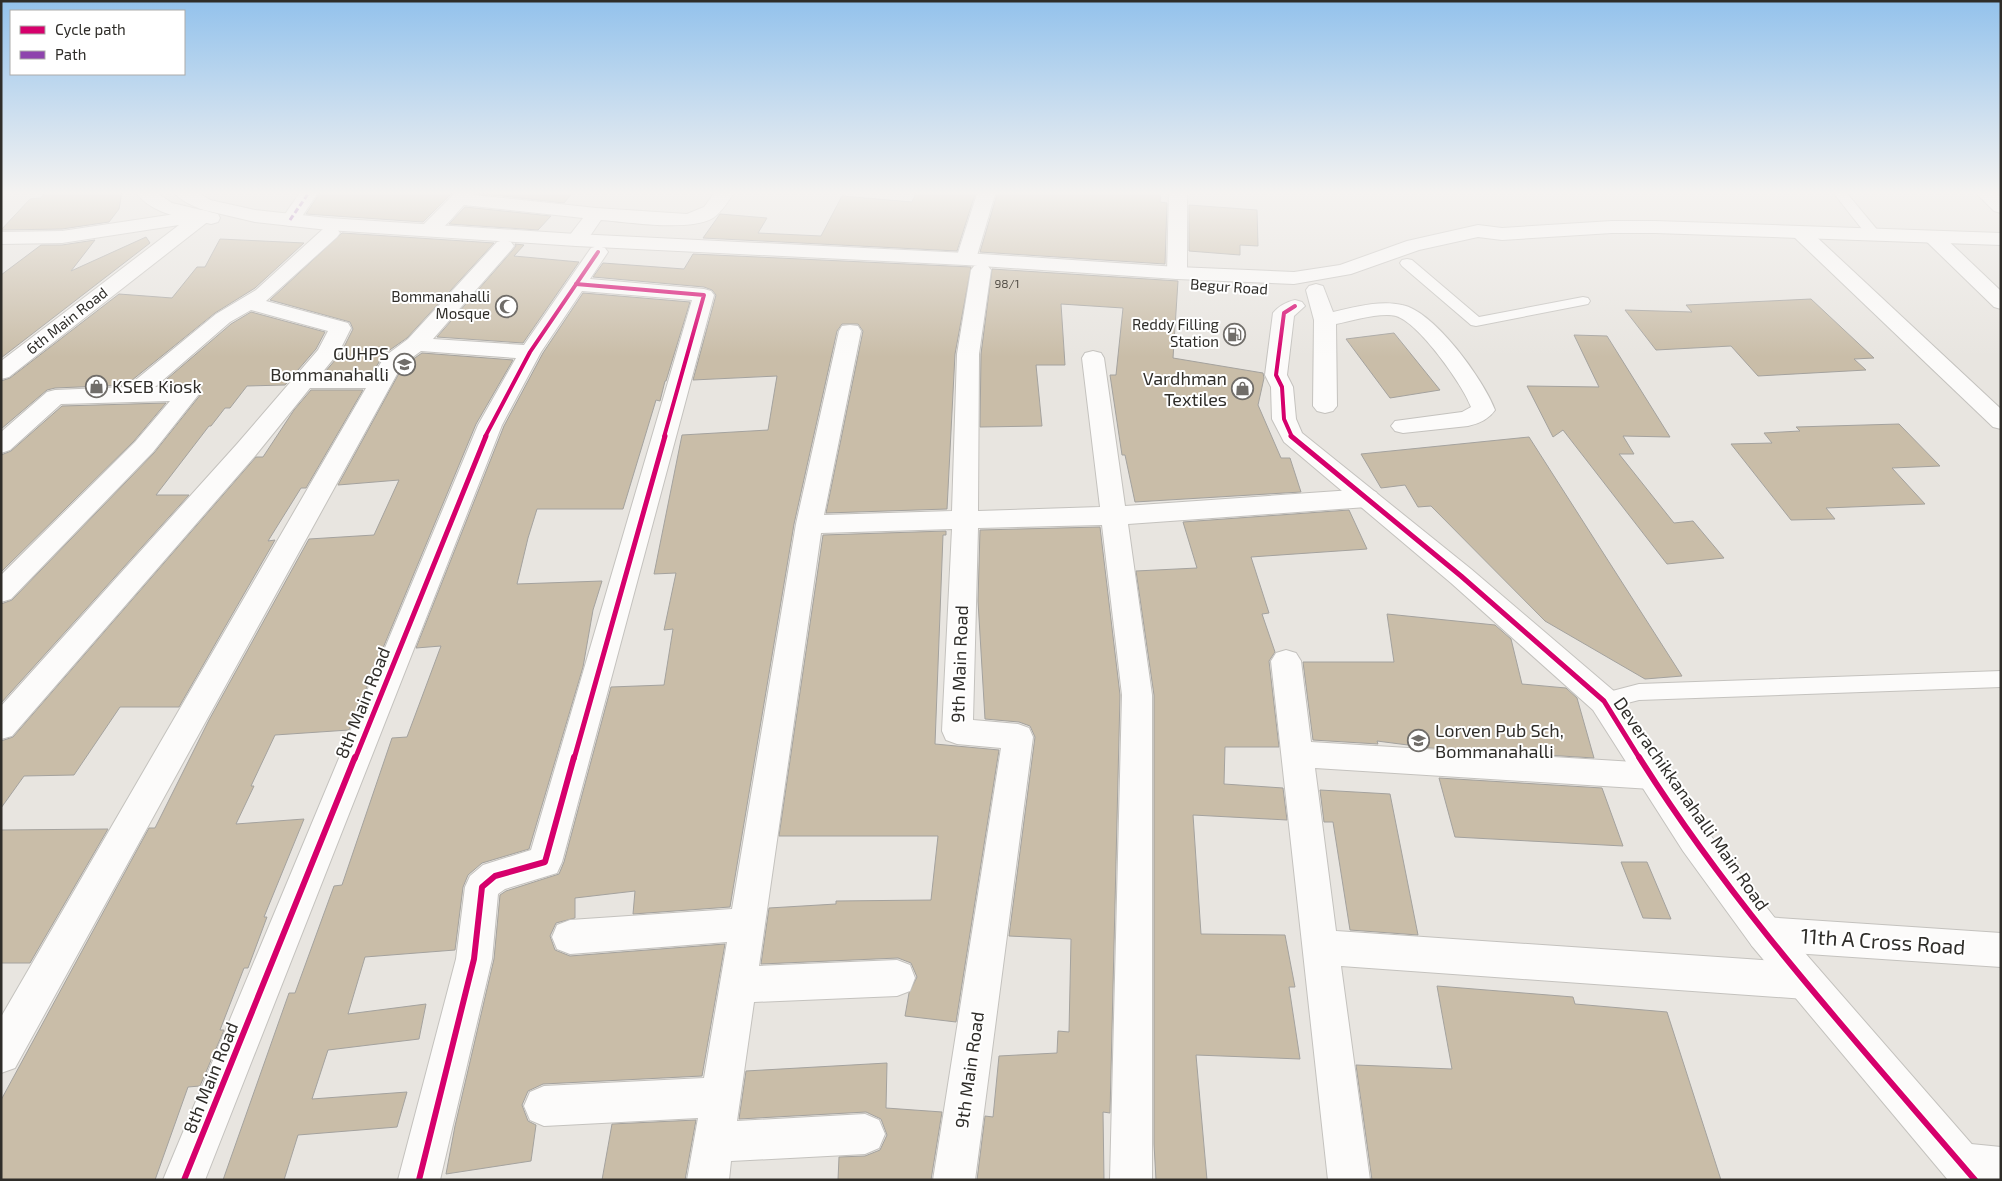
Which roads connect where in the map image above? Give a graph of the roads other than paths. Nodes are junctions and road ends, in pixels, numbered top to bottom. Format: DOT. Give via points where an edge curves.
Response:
graph roads {
  1 [pos="164,246"];
  2 [pos="315,246"];
  3 [pos="504,246"];
  4 [pos="587,246"];
  5 [pos="589,246"];
  6 [pos="977,246"];
  7 [pos="1177,246"];
  8 [pos="1411,246"];
  9 [pos="1479,246"];
  10 [pos="1815,246"];
  11 [pos="1942,246"];
  12 [pos="1407,263"];
  13 [pos="974,265"];
  14 [pos="1177,273"];
  15 [pos="576,284"];
  16 [pos="1301,291"];
  17 [pos="1583,301"];
  18 [pos="250,303"];
  19 [pos="2001,303"];
  20 [pos="1326,320"];
  21 [pos="850,331"];
  22 [pos="416,344"];
  23 [pos="530,352"];
  24 [pos="1093,358"];
  25 [pos="1,372"];
  26 [pos="304,381"];
  27 [pos="382,381"];
  28 [pos="132,394"];
  29 [pos="1325,406"];
  30 [pos="2001,422"];
  31 [pos="1403,426"];
  32 [pos="1,445"];
  33 [pos="1367,498"];
  34 [pos="1112,516"];
  35 [pos="965,520"];
  36 [pos="809,524"];
  37 [pos="1,592"];
  38 [pos="1286,662"];
  39 [pos="2001,679"];
  40 [pos="1604,701"];
  41 [pos="1,727"];
  42 [pos="1298,754"];
  43 [pos="1651,776"];
  44 [pos="747,924"];
  45 [pos="1765,934"];
  46 [pos="570,937"];
  47 [pos="1321,946"];
  48 [pos="2001,950"];
  49 [pos="897,978"];
  50 [pos="1805,981"];
  51 [pos="738,985"];
  52 [pos="1,1054"];
  53 [pos="720,1097"];
  54 [pos="544,1106"];
  55 [pos="865,1134"];
  56 [pos="713,1142"];
  57 [pos="2001,1168"];
  58 [pos="1968,1171"];
  59 [pos="184,1180"];
  60 [pos="419,1180"];
  61 [pos="708,1180"];
  62 [pos="954,1180"];
  63 [pos="1131,1180"];
  64 [pos="1349,1180"];
  1 -- 25 [label="street, 6th Main Road"];
  2 -- 18 [label="street"];
  3 -- 22 [label="street"];
  4 -- 15 [label="street, 8th Main Road"];
  5 -- 13 [label="street, Begur Road"];
  6 -- 13 [label="street, 9th Main Road"];
  7 -- 14 [label="street"];
  8 -- 16 [label="street, Begur Road" via="1344,270"];
  9 -- 12 [label="street, Begur Road"];
  10 -- 30 [label="street"];
  11 -- 19 [label="street"];
  12 -- 16 [label="street, Begur Road" via="1360,280"];
  12 -- 17 [label="lane" via="1476,322"];
  13 -- 14 [label="street, Begur Road"];
  13 -- 16 [label="street, Begur Road"];
  13 -- 35 [label="street, 9th Main Road" via="968,354"];
  14 -- 16 [label="street, Begur Road"];
  15 -- 23 [label="street, 8th Main Road"];
  15 -- 60 [label="street" via="704,295 545,862 496,876 482,887 474,959"];
  16 -- 20 [label="street"];
  16 -- 33 [label="street, Deverachikkanahalli Main Road" via="1303,315 1294,379 1282,387 1284,420 1292,437"];
  18 -- 26 [label="street" via="340,328 328,352"];
  18 -- 28 [label="street" via="223,318"];
  20 -- 29 [label="street"];
  20 -- 31 [label="street" via="1388,310 1411,314 1428,329 1470,384 1483,410 1468,419"];
  21 -- 36 [label="street"];
  22 -- 23 [label="street"];
  22 -- 27 [label="street" via="393,361"];
  23 -- 59 [label="street, 8th Main Road" via="490,425"];
  24 -- 34 [label="street"];
  26 -- 27 [label="street"];
  26 -- 41 [label="street"];
  27 -- 52 [label="street"];
  28 -- 32 [label="street" via="55,397"];
  28 -- 37 [label="street" via="188,394 144,447"];
  33 -- 34 [label="street"];
  33 -- 40 [label="street, Deverachikkanahalli Main Road"];
  34 -- 35 [label="street"];
  34 -- 63 [label="street" via="1136,695"];
  35 -- 36 [label="street"];
  35 -- 62 [label="street, 9th Main Road" via="957,731 1018,737"];
  36 -- 44 [label="street"];
  38 -- 42 [label="street"];
  39 -- 40 [label="lane" via="1639,692"];
  40 -- 43 [label="street, Deverachikkanahalli Main Road"];
  42 -- 43 [label="street"];
  42 -- 47 [label="street"];
  43 -- 45 [label="street, Deverachikkanahalli Main Road"];
  44 -- 46 [label="street"];
  44 -- 51 [label="street"];
  45 -- 48 [label="street, 11th A Cross Road"];
  45 -- 50 [label="street, Deverachikkanahalli Main Road"];
  47 -- 50 [label="street"];
  47 -- 64 [label="street"];
  49 -- 51 [label="street"];
  50 -- 58 [label="street, Deverachikkanahalli Main Road"];
  51 -- 53 [label="street"];
  53 -- 54 [label="street"];
  53 -- 56 [label="street"];
  55 -- 56 [label="street"];
  56 -- 61 [label="street"];
  57 -- 58 [label="street"];
}
